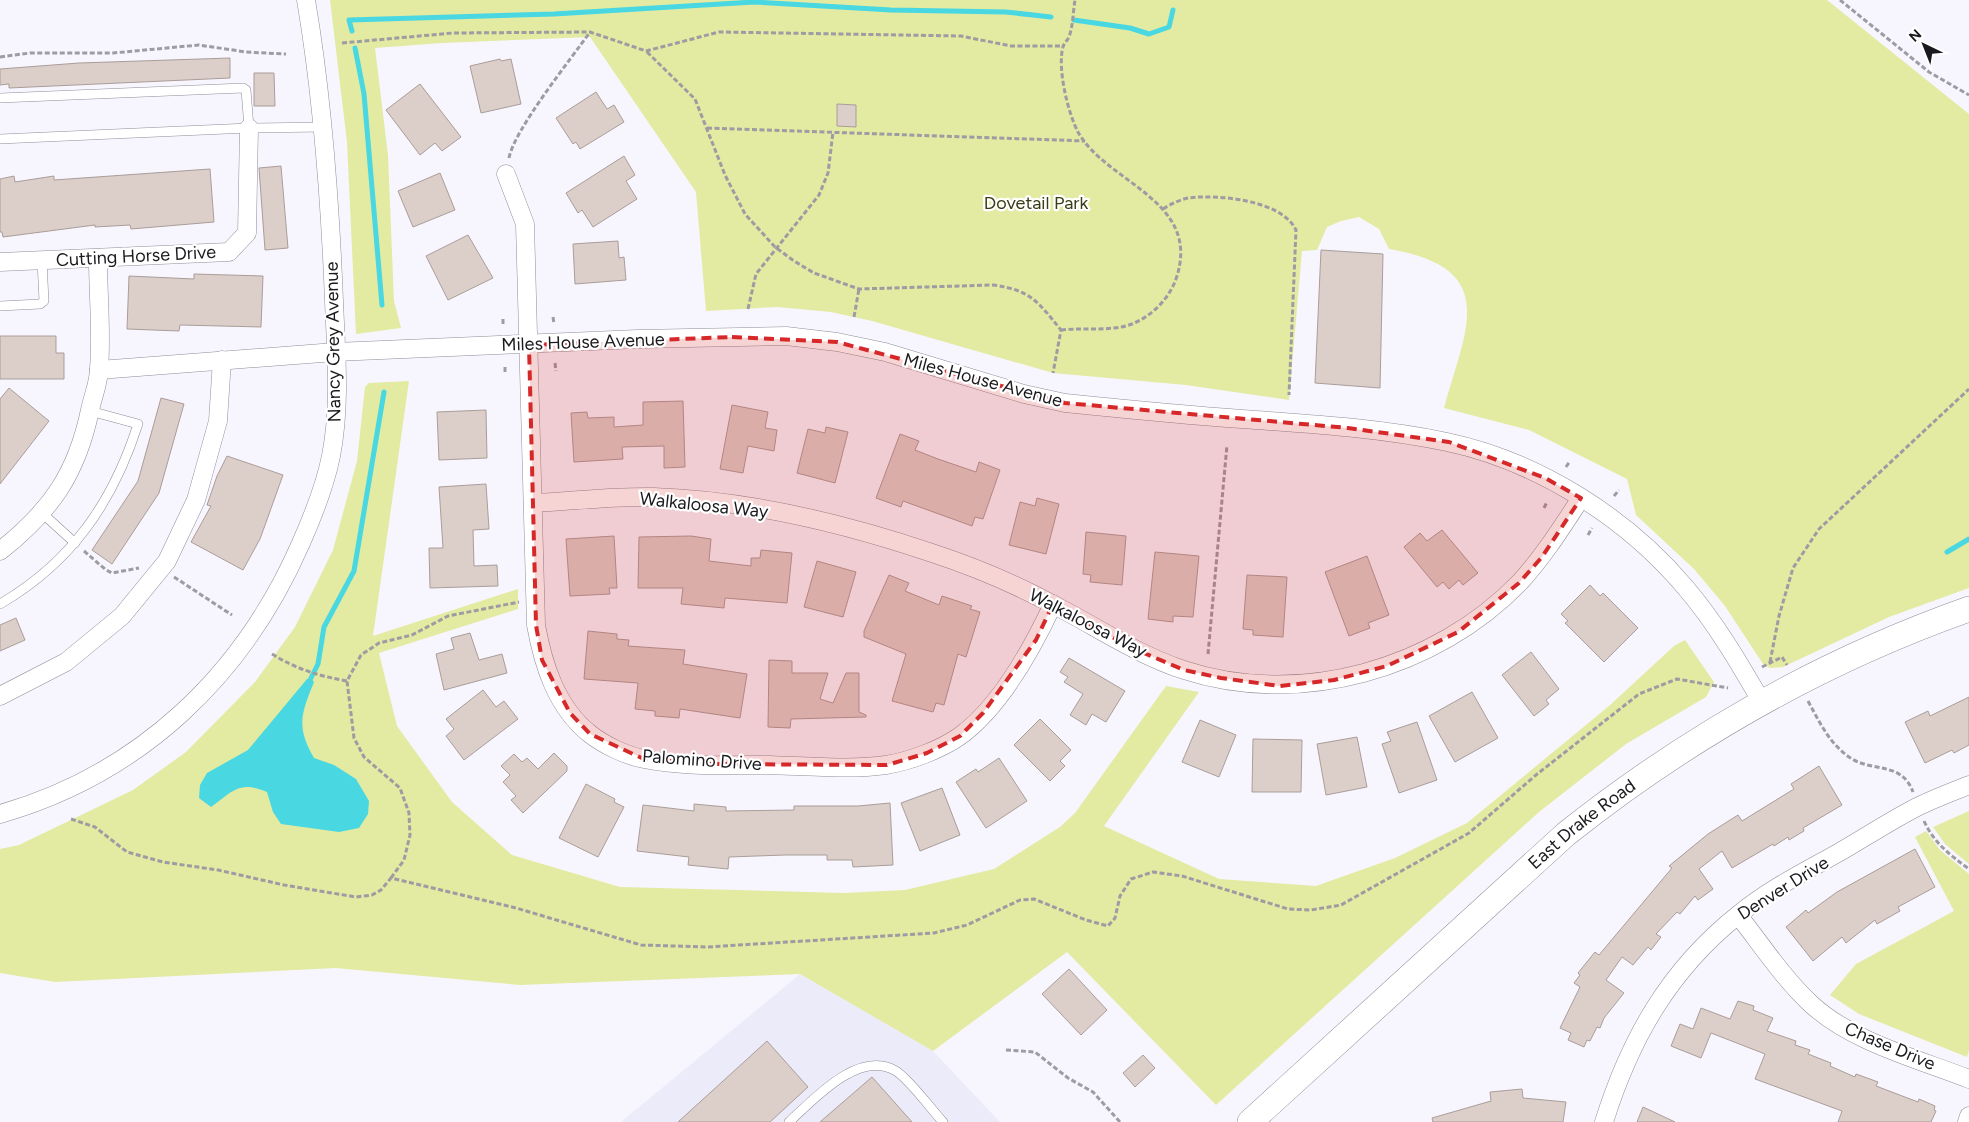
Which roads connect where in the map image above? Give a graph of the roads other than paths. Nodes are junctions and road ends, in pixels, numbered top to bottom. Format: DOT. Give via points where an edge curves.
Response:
graph roads {
  1 [pos="306,0"];
  2 [pos="0,98"];
  3 [pos="324,127"];
  4 [pos="248,128"];
  5 [pos="0,139"];
  6 [pos="506,174"];
  7 [pos="98,258"];
  8 [pos="42,261"];
  9 [pos="0,262"];
  10 [pos="0,306"];
  11 [pos="529,345"];
  12 [pos="335,352"];
  13 [pos="222,360"];
  14 [pos="99,370"];
  15 [pos="90,411"];
  16 [pos="1581,498"];
  17 [pos="533,503"];
  18 [pos="42,513"];
  19 [pos="75,543"];
  20 [pos="0,551"];
  21 [pos="0,604"];
  22 [pos="1053,604"];
  23 [pos="1969,609"];
  24 [pos="0,696"];
  25 [pos="1761,701"];
  26 [pos="1969,785"];
  27 [pos="0,814"];
  28 [pos="1738,915"];
  29 [pos="1969,1079"];
  30 [pos="1969,1116"];
  31 [pos="789,1122"];
  32 [pos="943,1122"];
  33 [pos="1250,1122"];
  34 [pos="1604,1122"];
  35 [pos="1967,1122"];
  1 -- 3 [label="street, Nancy Grey Avenue"];
  2 -- 4 [label="lane" via="243,88 246,90"];
  3 -- 4 [label="lane"];
  3 -- 12 [label="street, Nancy Grey Avenue"];
  4 -- 5 [label="lane"];
  4 -- 7 [label="street, Cutting Horse Drive" via="248,233 229,252"];
  6 -- 11 [label="street, Palomino Drive" via="525,224"];
  7 -- 8 [label="street, Cutting Horse Drive"];
  7 -- 14 [label="street"];
  8 -- 9 [label="street, Cutting Horse Drive"];
  8 -- 10 [label="lane" via="44,301 40,304"];
  11 -- 12 [label="street, Miles House Avenue"];
  11 -- 16 [label="street, Miles House Avenue" via="732,336 786,336 838,342 885,352 1024,394 1065,403 1400,433 1449,442 1515,465"];
  11 -- 17 [label="street, Palomino Drive"];
  12 -- 13 [label="street, Miles House Avenue"];
  12 -- 27 [label="street, Nancy Grey Avenue" via="338,410 330,458 312,518 278,591 248,640 192,704 141,748 59,794"];
  13 -- 14 [label="street, Miles House Avenue"];
  13 -- 24 [label="street" via="218,421 196,500 167,561 122,616 66,662"];
  14 -- 15 [label="street"];
  15 -- 18 [label="street" via="74,464"];
  15 -- 19 [label="lane" via="138,424 114,486"];
  16 -- 22 [label="street, Walkaloosa Way" via="1542,557 1519,583 1458,632 1387,666 1334,680 1280,686 1184,670 1132,648"];
  16 -- 25 [label="street, Miles House Avenue" via="1647,547 1684,585 1709,616"];
  17 -- 22 [label="street, Walkaloosa Way" via="654,497 726,504 802,517 866,533 990,572"];
  17 -- 22 [label="street, Palomino Drive" via="536,624 542,660 570,713 590,734 616,749 644,759 707,764 887,765 927,753 960,736 983,714 1036,640"];
  18 -- 19 [label="lane"];
  18 -- 20 [label="street"];
  19 -- 21 [label="lane" via="22,592"];
  23 -- 25 [label="main road, East Drake Road" via="1868,648"];
  25 -- 33 [label="main road, East Drake Road" via="1648,772 1566,834"];
  26 -- 28 [label="street, Denver Drive" via="1917,807 1772,890"];
  28 -- 29 [label="street, Chase Drive" via="1796,988 1829,1018 1866,1039"];
  28 -- 34 [label="street, Denver Drive" via="1686,965 1652,1010 1616,1082"];
  30 -- 35 [label="street"];
  31 -- 32 [label="lane" via="832,1082 882,1065 897,1072"];
}
